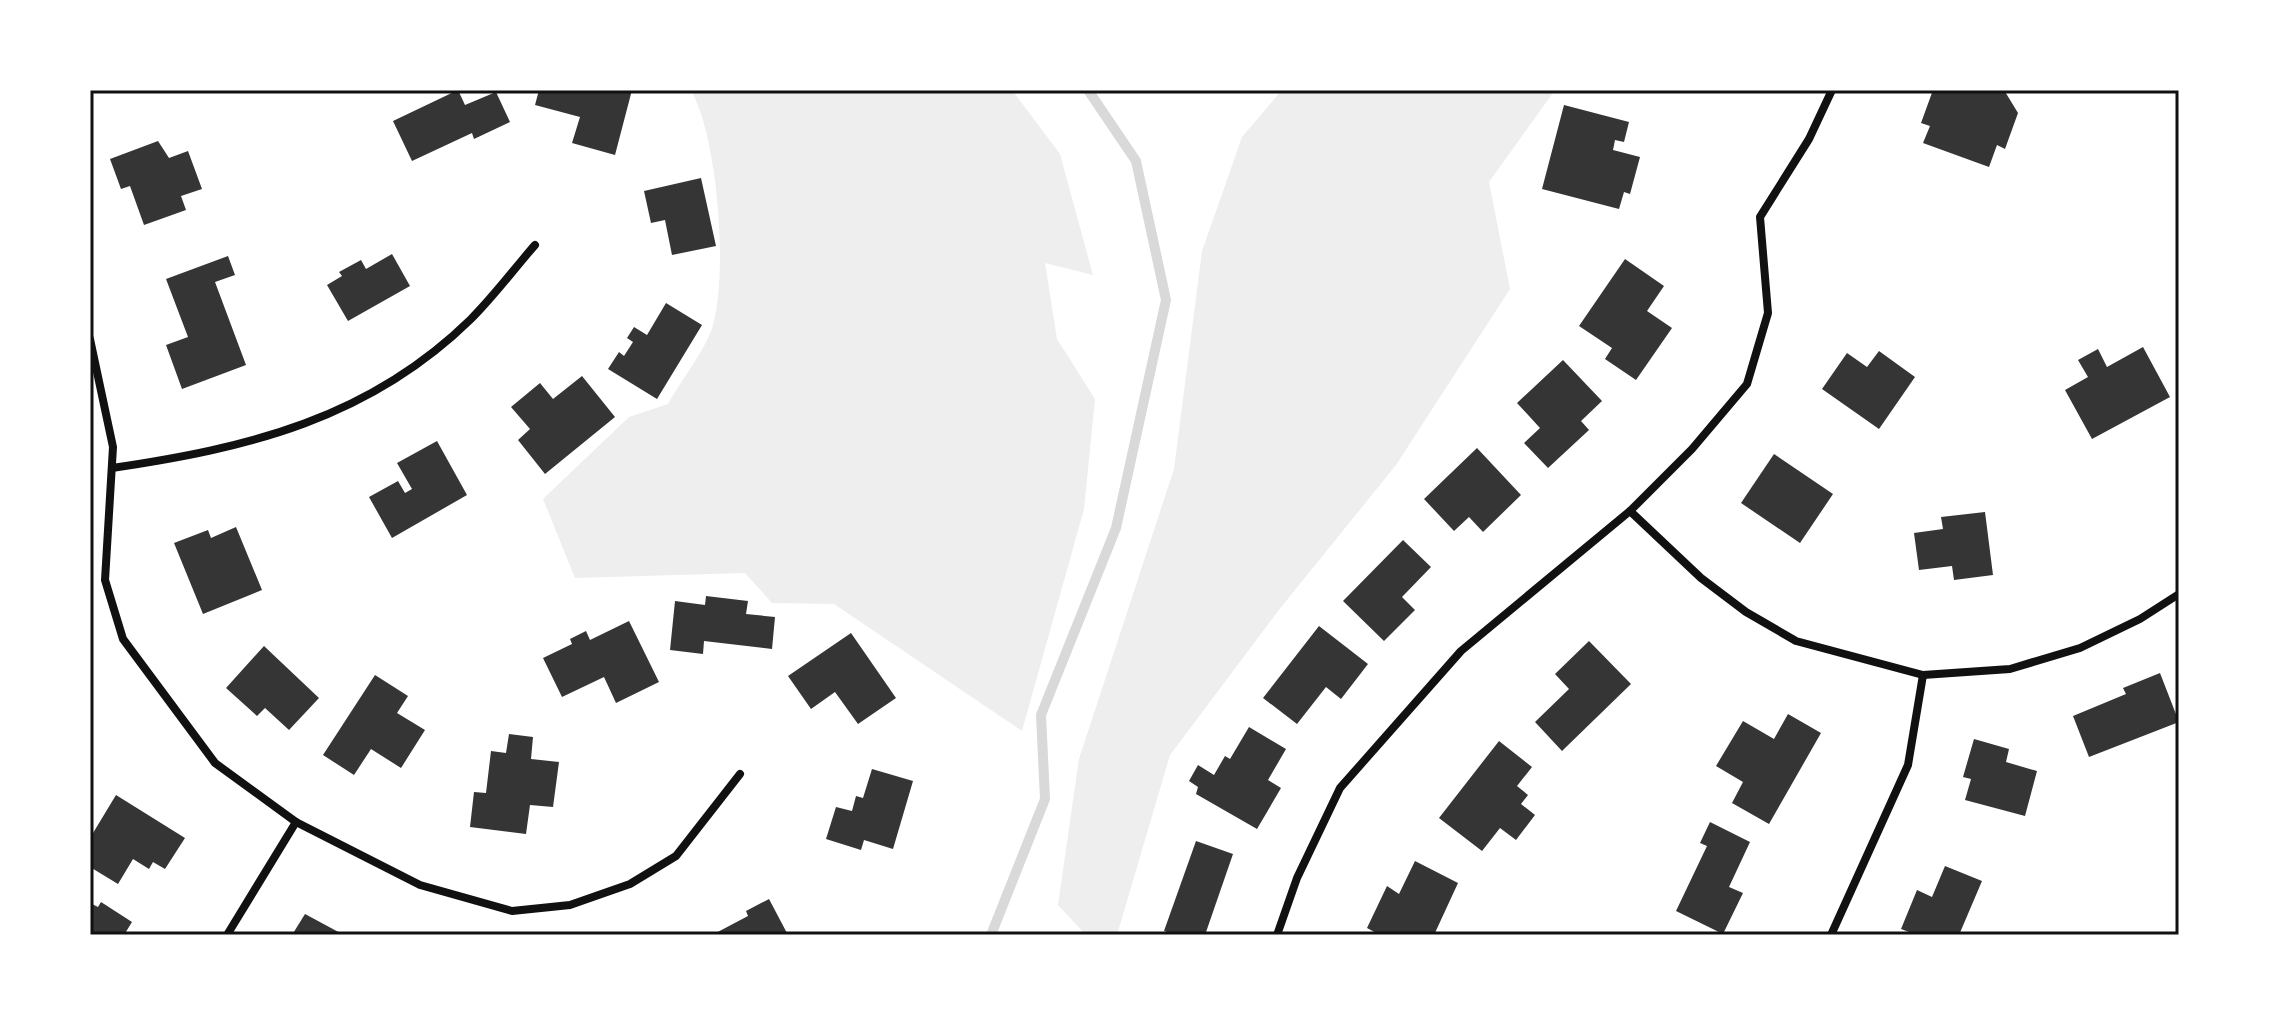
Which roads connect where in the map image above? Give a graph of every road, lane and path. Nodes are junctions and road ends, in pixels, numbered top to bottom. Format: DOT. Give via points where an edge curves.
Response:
graph roads {
  1 [pos="1832,90"];
  2 [pos="535,245"];
  3 [pos="90,339"];
  4 [pos="112,468"];
  5 [pos="1630,511"];
  6 [pos="2179,594"];
  7 [pos="1923,675"];
  8 [pos="740,774"];
  9 [pos="296,822"];
  10 [pos="227,935"];
  11 [pos="1277,935"];
  12 [pos="1831,935"];
  1 -- 5 [label="street" via="1809,139 1760,217 1768,313 1747,384"];
  2 -- 4 [label="street" via="471,319 420,361 359,400 290,432 197,456"];
  3 -- 4 [label="street" via="113,447"];
  4 -- 9 [label="street" via="105,580 123,639 215,763"];
  5 -- 7 [label="street" via="1701,578 1796,641"];
  5 -- 11 [label="street" via="1461,651 1340,788 1297,878"];
  6 -- 7 [label="street" via="2080,648 2010,669"];
  7 -- 12 [label="street" via="1908,765"];
  8 -- 9 [label="street" via="676,856 630,884 570,905 512,911 420,885"];
  9 -- 10 [label="street"];
}
